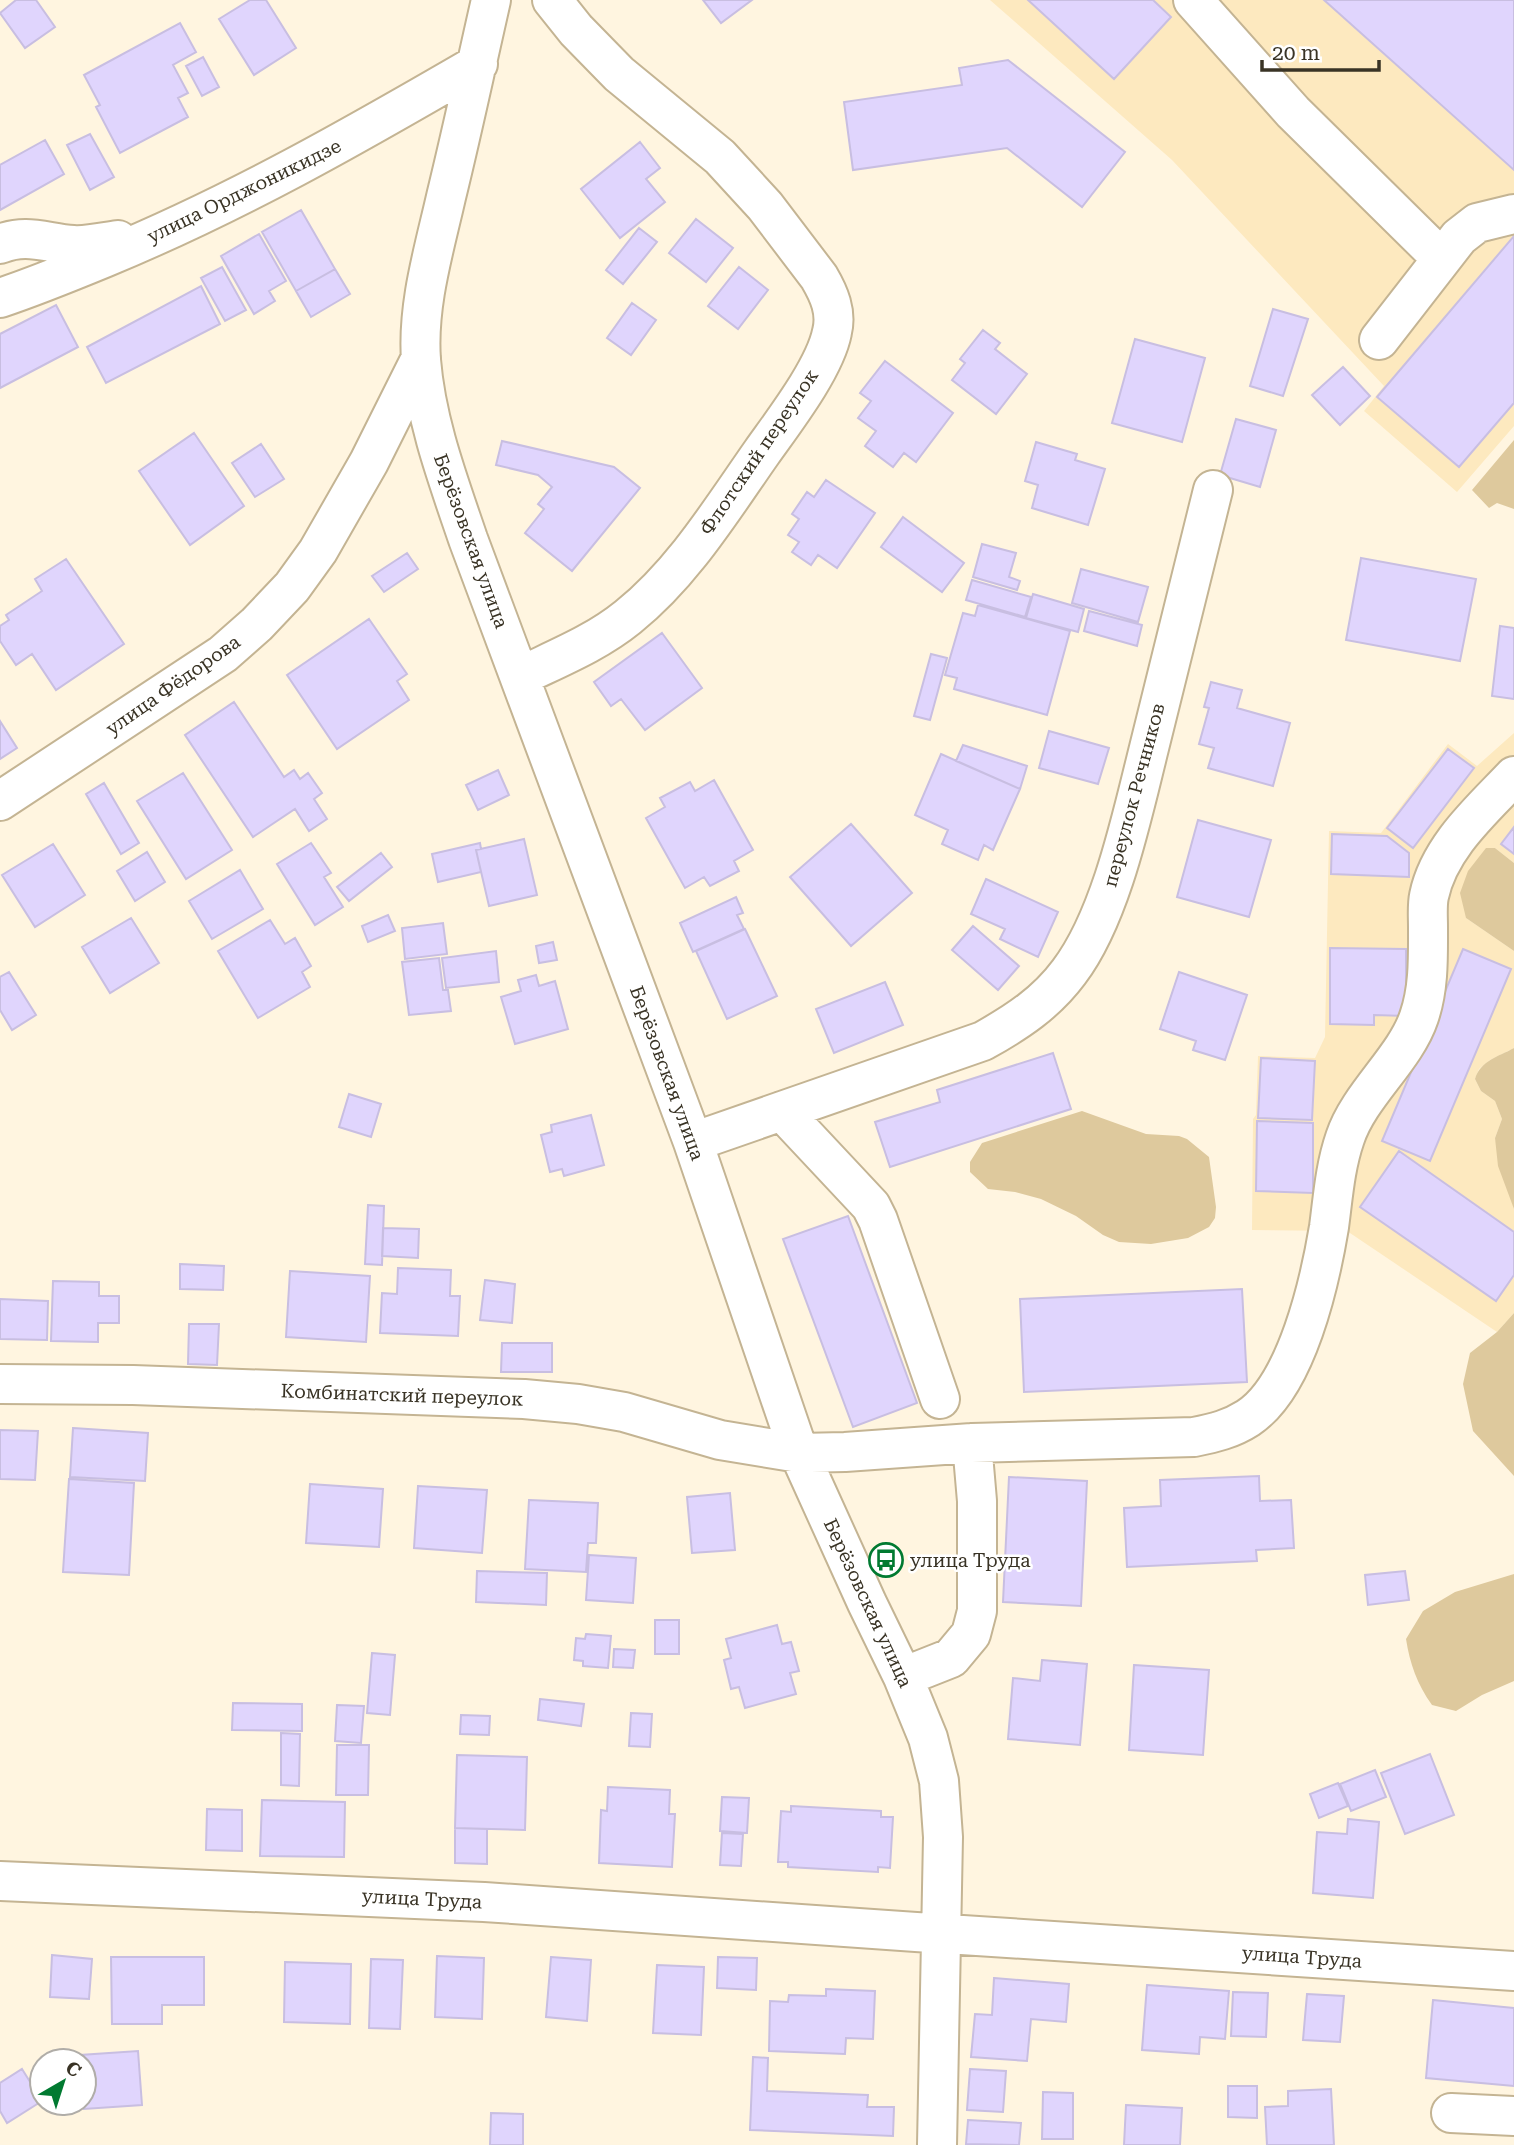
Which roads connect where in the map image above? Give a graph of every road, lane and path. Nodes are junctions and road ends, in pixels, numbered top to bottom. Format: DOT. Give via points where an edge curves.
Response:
graph roads {
  1 [pos="491,0"];
  2 [pos="552,0"];
  3 [pos="1193,0"];
  4 [pos="478,64"];
  5 [pos="1514,214"];
  6 [pos="162,234"];
  7 [pos="0,244"];
  8 [pos="1441,258"];
  9 [pos="0,298"];
  10 [pos="1379,340"];
  11 [pos="421,358"];
  12 [pos="1213,490"];
  13 [pos="521,676"];
  14 [pos="1514,776"];
  15 [pos="0,801"];
  16 [pos="782,1111"];
  17 [pos="693,1142"];
  18 [pos="0,1384"];
  19 [pos="940,1399"];
  20 [pos="972,1443"];
  21 [pos="799,1453"];
  22 [pos="903,1677"];
  23 [pos="0,1881"];
  24 [pos="943,1934"];
  25 [pos="1514,1971"];
  26 [pos="1451,2113"];
  27 [pos="1514,2116"];
  28 [pos="937,2145"];
  1 -- 4 [label="street, Берёзовская улица"];
  2 -- 13 [label="street, Флотский переулок" via="619,74 720,157 765,206 819,277 834,313 825,355 791,411 660,587 629,617 589,645"];
  3 -- 8 [label="street" via="1293,112"];
  4 -- 6 [label="street, улица Орджоникидзе" via="344,142"];
  4 -- 11 [label="street, Берёзовская улица" via="429,274"];
  5 -- 8 [label="street" via="1477,223"];
  6 -- 7 [label="street" via="75,246 34,238"];
  6 -- 9 [label="street, улица Орджоникидзе"];
  8 -- 10 [label="street"];
  11 -- 13 [label="street, Берёзовская улица" via="428,411 442,462"];
  11 -- 15 [label="street, улица Фёдорова" via="318,551 257,624 223,654"];
  12 -- 16 [label="street, переулок Речников" via="1127,834 1094,929 1070,971 1043,1003 983,1041"];
  13 -- 17 [label="street, Берёзовская улица"];
  14 -- 20 [label="street, Комбинатский переулок" via="1466,827 1442,862 1429,896 1428,977 1419,1018 1345,1137 1316,1294 1289,1365 1268,1401 1224,1431 1194,1437"];
  16 -- 17 [label="street, переулок Речников"];
  16 -- 19 [label="street" via="878,1220"];
  17 -- 21 [label="street, Берёзовская улица"];
  18 -- 21 [label="street, Комбинатский переулок" via="524,1399 624,1412 720,1440"];
  20 -- 21 [label="street, Комбинатский переулок"];
  20 -- 22 [label="street" via="976,1611 971,1634 951,1658"];
  21 -- 22 [label="street, Берёзовская улица"];
  22 -- 24 [label="street, Берёзовская улица" via="928,1738 939,1781"];
  23 -- 24 [label="street, улица Труда" via="484,1902"];
  24 -- 25 [label="street, улица Труда"];
  24 -- 28 [label="street, Берёзовская улица"];
  26 -- 27 [label="street"];
}
